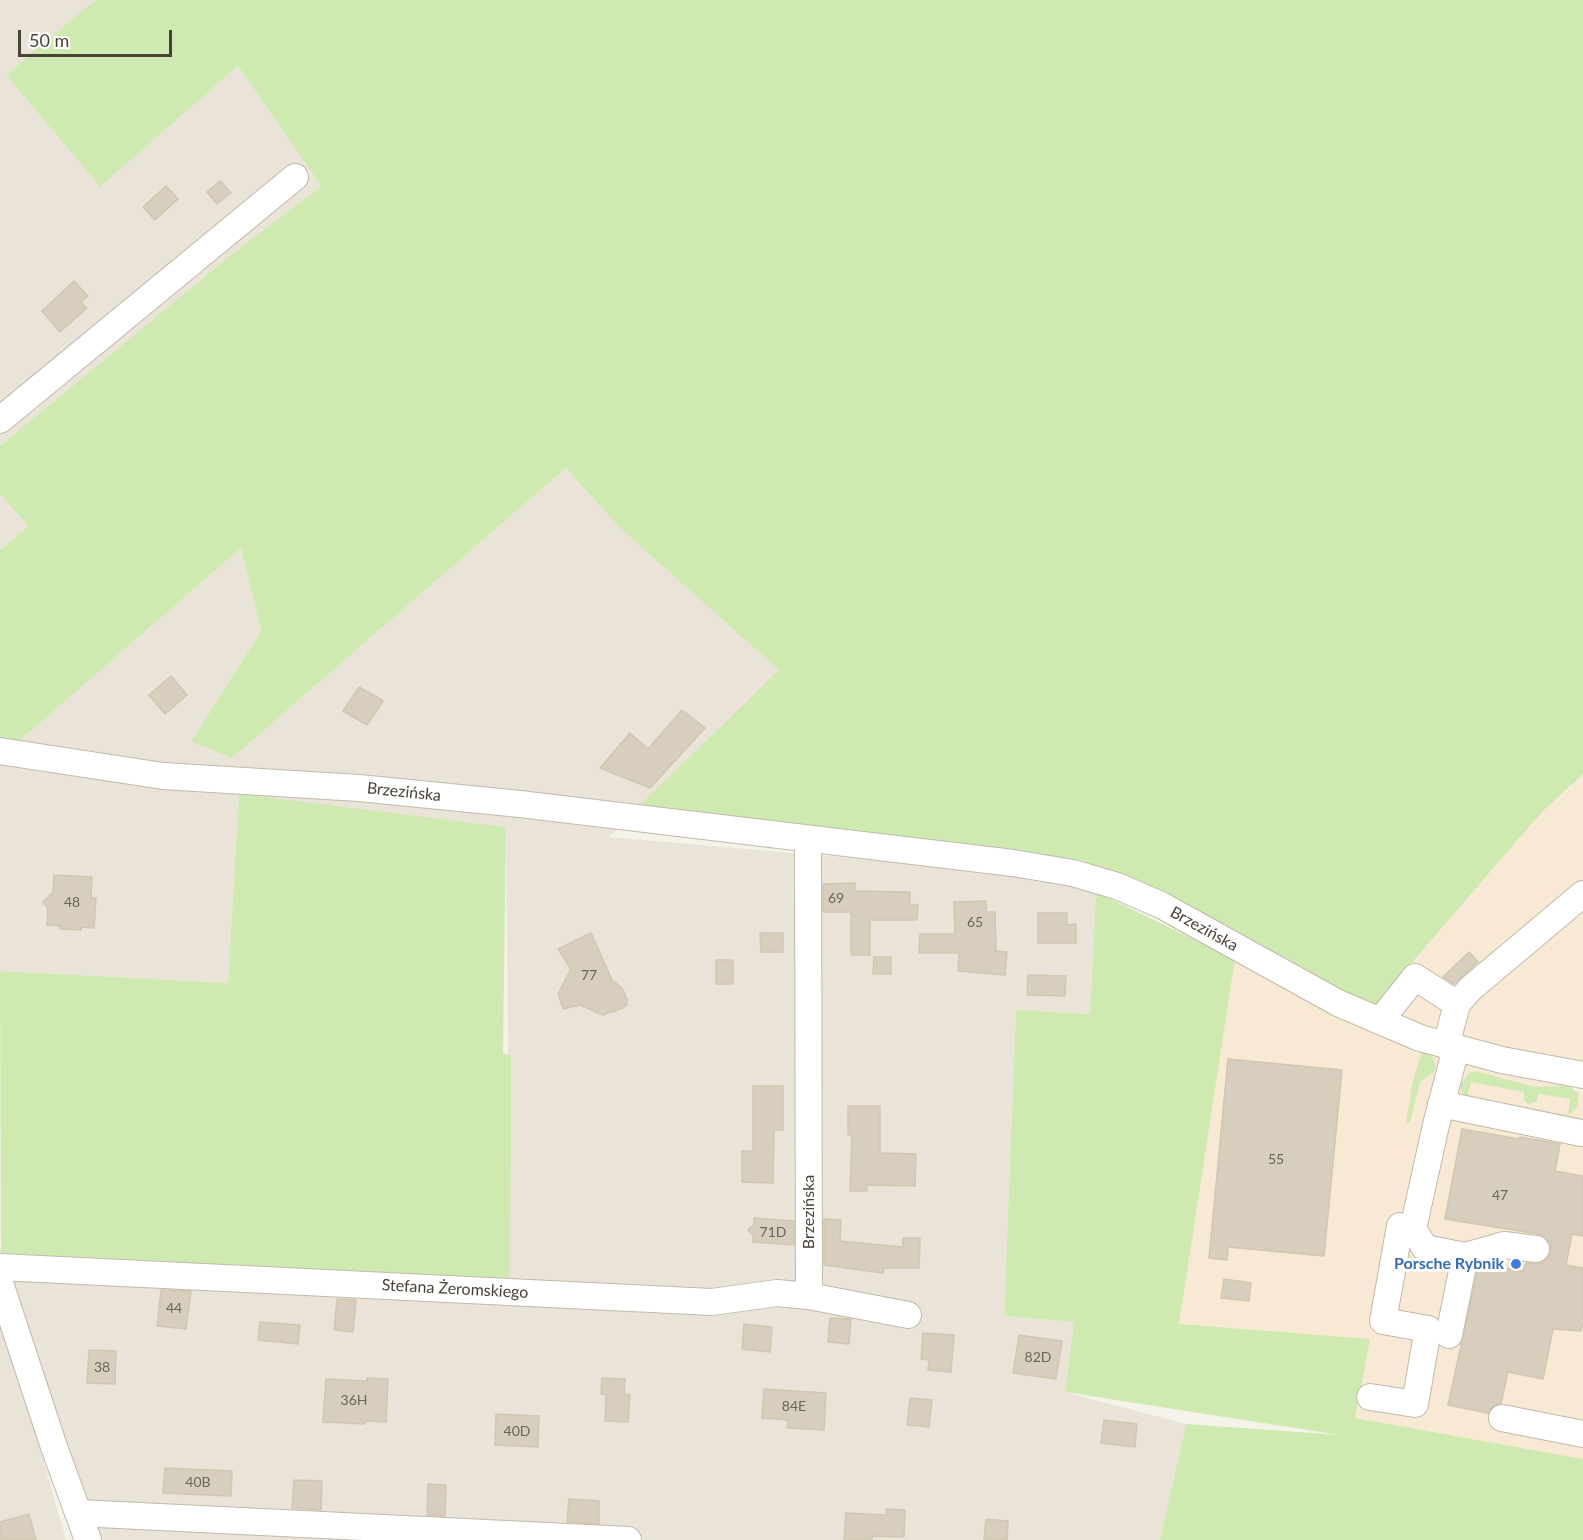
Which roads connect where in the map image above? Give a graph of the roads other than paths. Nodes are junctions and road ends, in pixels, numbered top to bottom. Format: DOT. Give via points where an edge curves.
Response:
graph roads {
  1 [pos="295,177"];
  2 [pos="0,420"];
  3 [pos="0,751"];
  4 [pos="808,839"];
  5 [pos="1583,894"];
  6 [pos="1457,1004"];
  7 [pos="1380,1022"];
  8 [pos="1451,1047"];
  9 [pos="1583,1075"];
  10 [pos="1441,1104"];
  11 [pos="1582,1130"];
  12 [pos="1413,1228"];
  13 [pos="1536,1249"];
  14 [pos="1465,1256"];
  15 [pos="0,1267"];
  16 [pos="0,1283"];
  17 [pos="809,1296"];
  18 [pos="908,1315"];
  19 [pos="1449,1335"];
  20 [pos="1370,1397"];
  21 [pos="1502,1419"];
  22 [pos="1583,1434"];
  23 [pos="78,1513"];
  24 [pos="88,1540"];
  25 [pos="628,1540"];
  1 -- 2 [label="street"];
  3 -- 4 [label="street, Brzezińska" via="163,776 382,790"];
  4 -- 7 [label="street, Brzezińska" via="1013,863 1096,878 1161,905 1338,1004"];
  4 -- 17 [label="street, Brzezińska"];
  5 -- 6 [label="street"];
  6 -- 7 [label="street" via="1415,977"];
  6 -- 8 [label="street"];
  7 -- 8 [label="street, Brzezińska"];
  8 -- 9 [label="street, Brzezińska"];
  8 -- 10 [label="street"];
  10 -- 11 [label="street"];
  10 -- 12 [label="street"];
  12 -- 14 [label="street" via="1425,1248"];
  12 -- 20 [label="street" via="1400,1226 1383,1321 1428,1329 1415,1404"];
  13 -- 14 [label="street" via="1504,1245"];
  14 -- 19 [label="street"];
  15 -- 17 [label="street, Stefana Żeromskiego" via="712,1302 777,1293"];
  16 -- 23 [label="street"];
  17 -- 18 [label="street, Stefana Żeromskiego"];
  21 -- 22 [label="street"];
  23 -- 24 [label="street"];
  23 -- 25 [label="street"];
}
